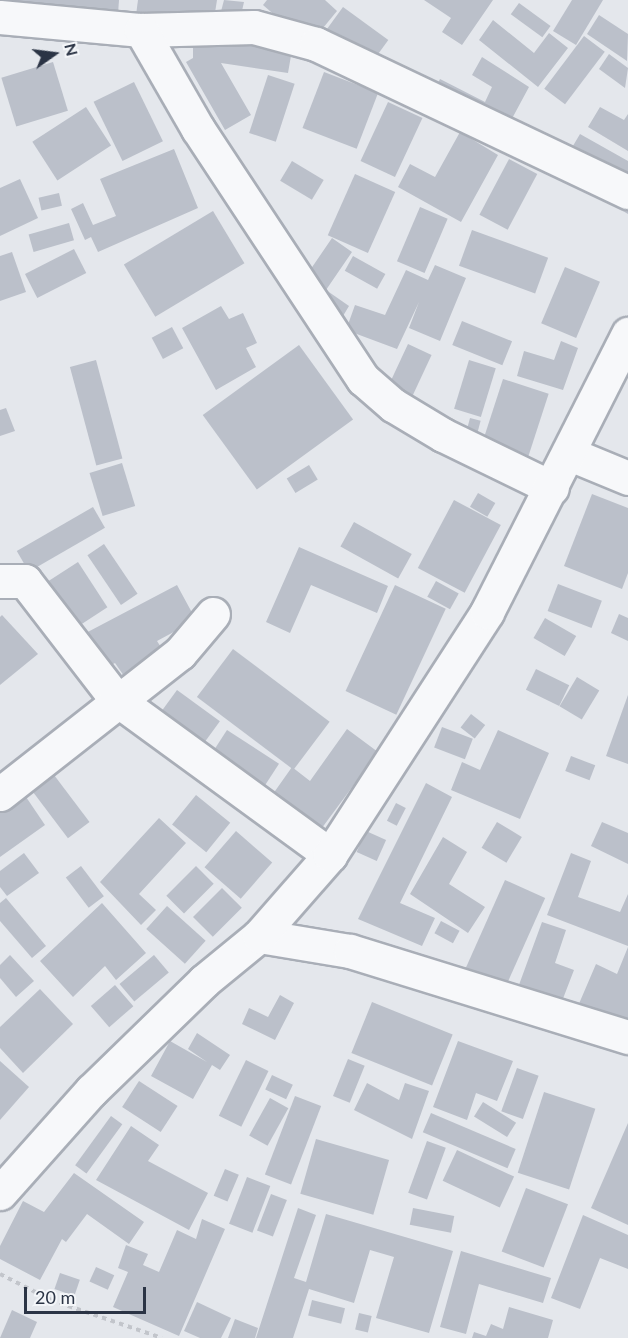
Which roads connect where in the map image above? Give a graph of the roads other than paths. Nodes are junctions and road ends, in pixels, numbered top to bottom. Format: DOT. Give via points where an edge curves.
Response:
graph roads {
  1 [pos="0,17"];
  2 [pos="141,30"];
  3 [pos="628,192"];
  4 [pos="628,333"];
  5 [pos="570,454"];
  6 [pos="628,478"];
  7 [pos="552,488"];
  8 [pos="0,581"];
  9 [pos="213,614"];
  10 [pos="116,699"];
  11 [pos="0,794"];
  12 [pos="330,855"];
  13 [pos="259,936"];
  14 [pos="628,1037"];
  15 [pos="0,1193"];
  1 -- 2 [label="street"];
  2 -- 3 [label="street" via="254,27 316,44"];
  2 -- 7 [label="street" via="198,129 363,379 393,405 443,435"];
  4 -- 5 [label="street"];
  5 -- 6 [label="street"];
  5 -- 7 [label="street"];
  7 -- 12 [label="street" via="487,612"];
  8 -- 10 [label="street" via="25,581"];
  9 -- 10 [label="street" via="180,653"];
  10 -- 11 [label="street"];
  10 -- 12 [label="street"];
  12 -- 13 [label="street"];
  13 -- 14 [label="street" via="371,956"];
  13 -- 15 [label="street" via="204,981 99,1083"];
}
